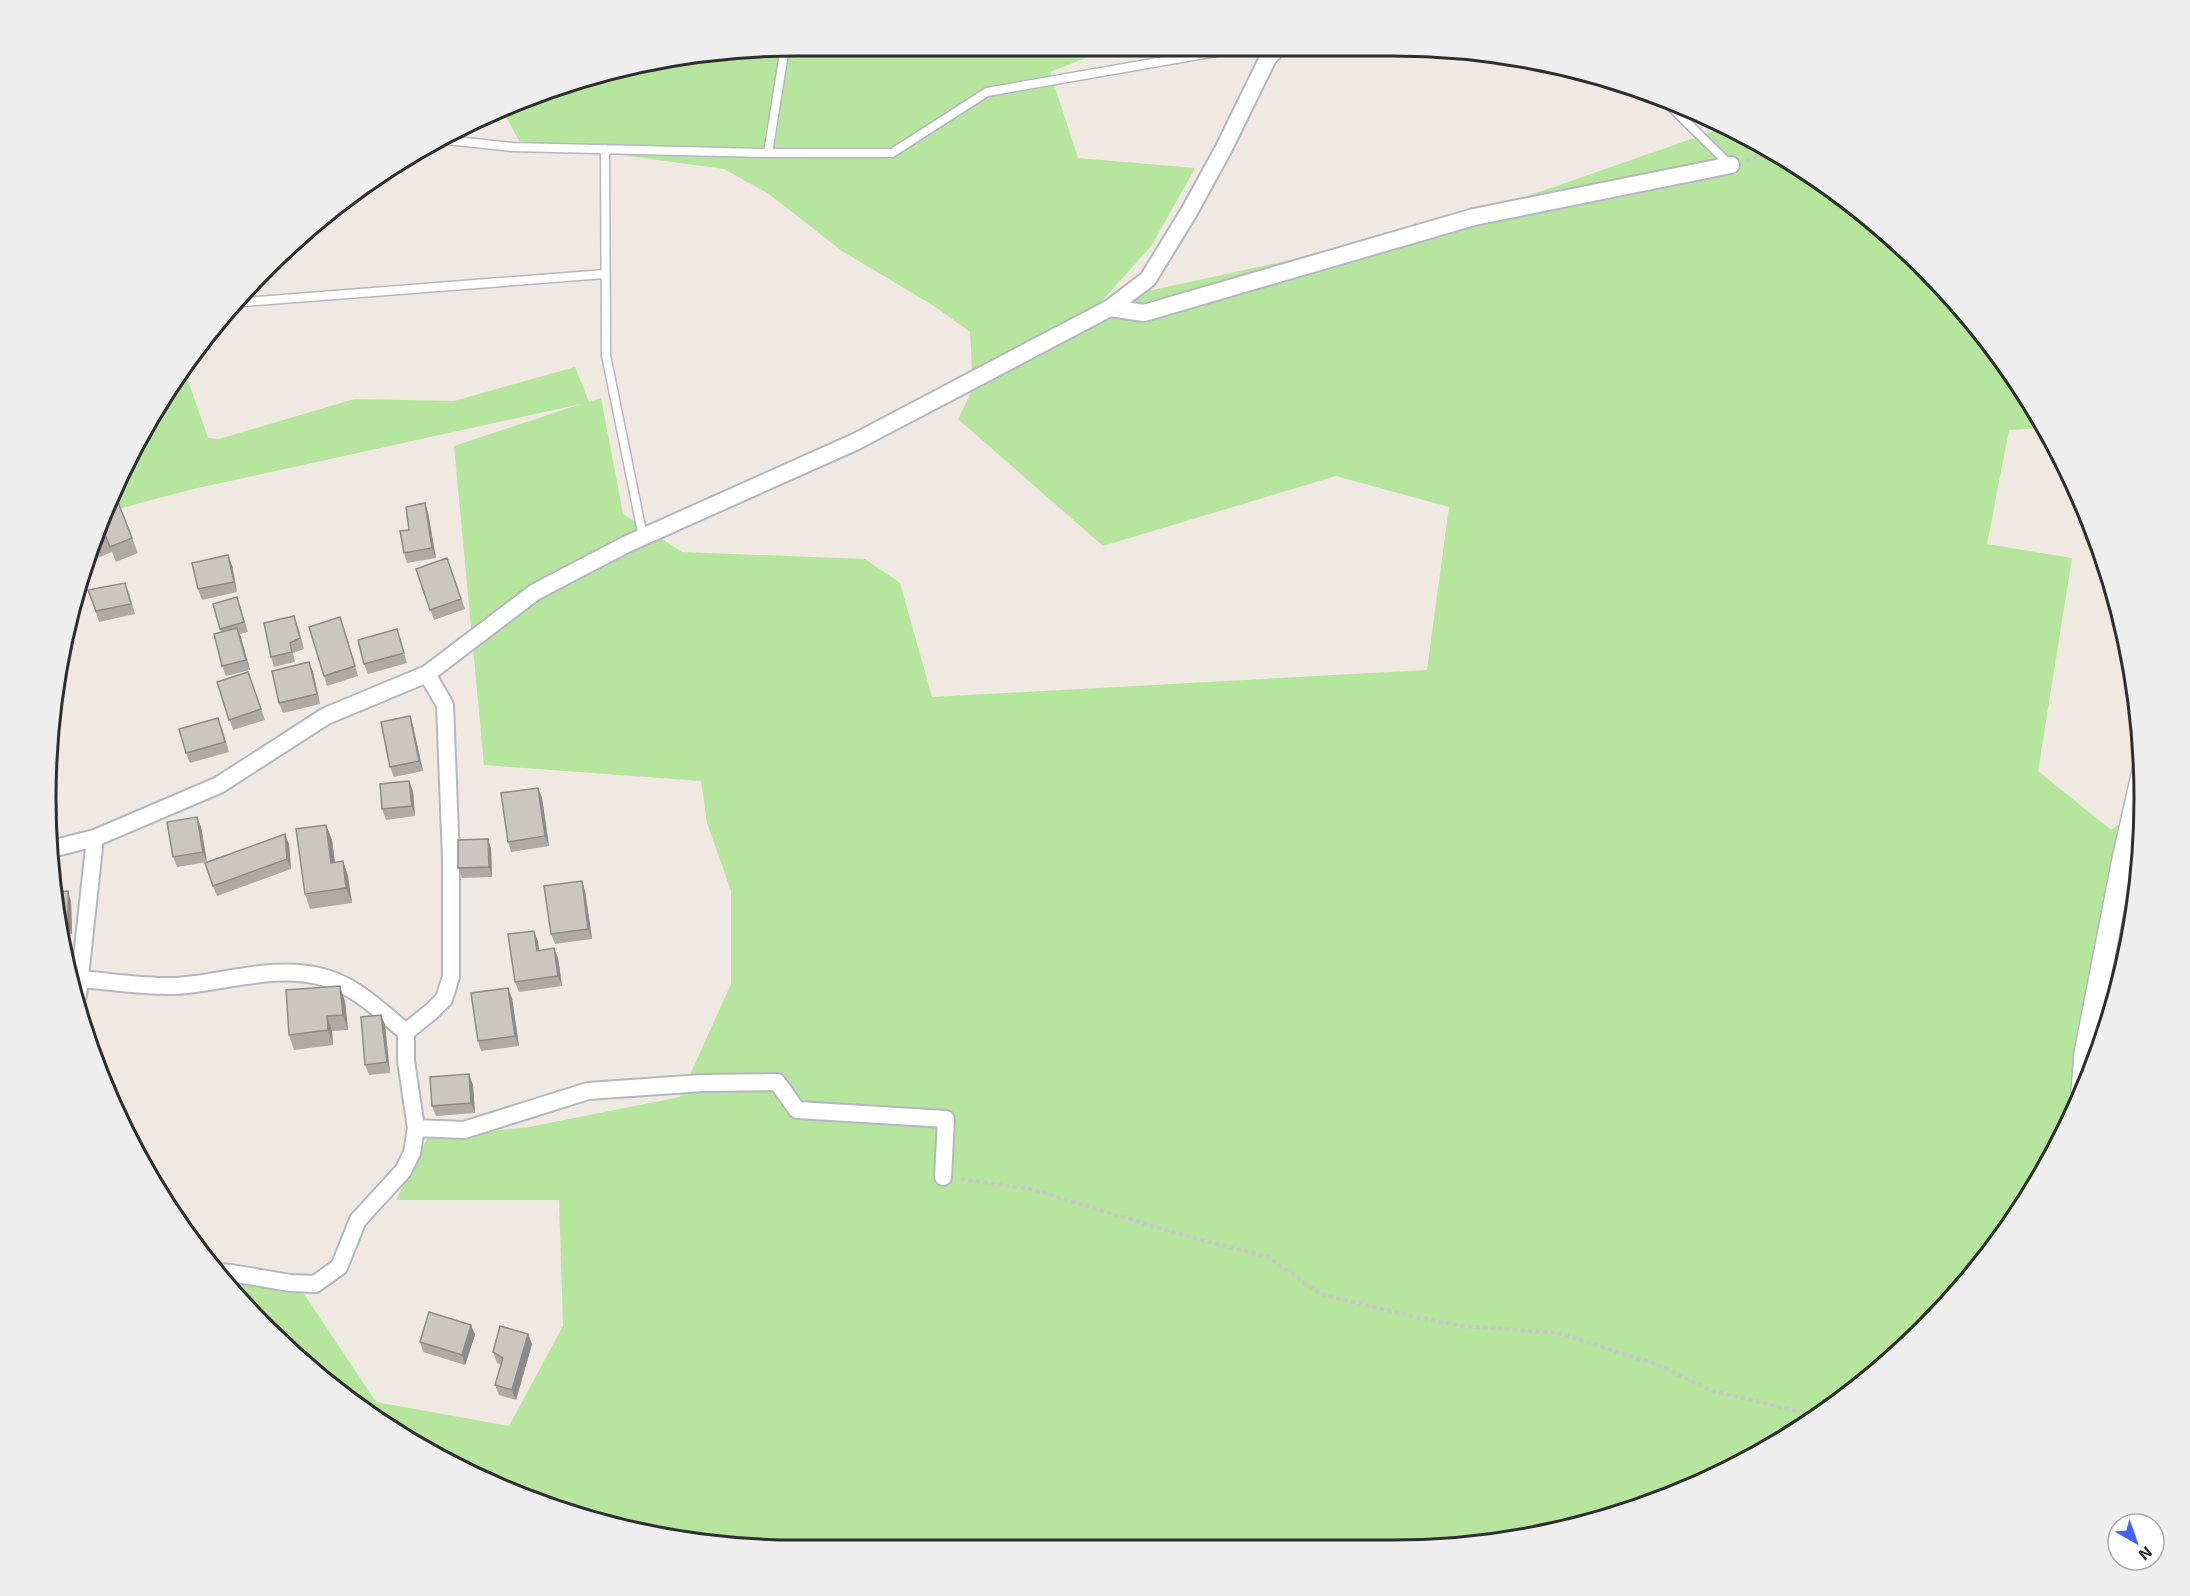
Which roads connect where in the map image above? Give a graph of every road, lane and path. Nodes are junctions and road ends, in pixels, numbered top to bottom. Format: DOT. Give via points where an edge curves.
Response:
graph roads {
  1 [pos="784,56"];
  2 [pos="1193,56"];
  3 [pos="1265,56"];
  4 [pos="1268,58"];
  5 [pos="1677,112"];
  6 [pos="453,141"];
  7 [pos="605,149"];
  8 [pos="768,153"];
  9 [pos="1764,156"];
  10 [pos="1731,165"];
  11 [pos="605,274"];
  12 [pos="246,302"];
  13 [pos="1110,308"];
  14 [pos="643,537"];
  15 [pos="427,674"];
  16 [pos="2134,812"];
  17 [pos="94,838"];
  18 [pos="57,847"];
  19 [pos="79,980"];
  20 [pos="80,987"];
  21 [pos="406,1032"];
  22 [pos="2084,1066"];
  23 [pos="416,1128"];
  24 [pos="943,1177"];
  25 [pos="228,1273"];
  26 [pos="1809,1412"];
  1 -- 8 [label="lane"];
  2 -- 8 [label="lane" via="987,92 892,153"];
  3 -- 4 [label="lane"];
  4 -- 13 [label="street" via="1224,148 1148,279"];
  5 -- 10 [label="lane"];
  6 -- 7 [label="lane" via="512,147"];
  7 -- 8 [label="lane"];
  7 -- 11 [label="lane"];
  9 -- 10 [label="path"];
  10 -- 13 [label="street" via="1474,217 1144,313"];
  11 -- 12 [label="lane"];
  11 -- 14 [label="lane" via="606,355"];
  13 -- 14 [label="street" via="855,442"];
  14 -- 15 [label="street" via="535,592"];
  15 -- 17 [label="street" via="326,716 219,785"];
  15 -- 21 [label="street" via="445,705 451,976 444,999"];
  16 -- 22 [label="street"];
  17 -- 18 [label="street"];
  17 -- 19 [label="street"];
  20 -- 21 [label="street" via="172,986 292,973 326,978 361,995"];
  21 -- 23 [label="street" via="406,1062"];
  23 -- 24 [label="street" via="464,1130 588,1091 777,1082 797,1110 946,1119"];
  23 -- 25 [label="street" via="412,1153 403,1170 358,1220 339,1267 315,1284"];
  24 -- 26 [label="path" via="1031,1189 1268,1257 1321,1294 1463,1326 1559,1333 1658,1365 1712,1391"];
}
